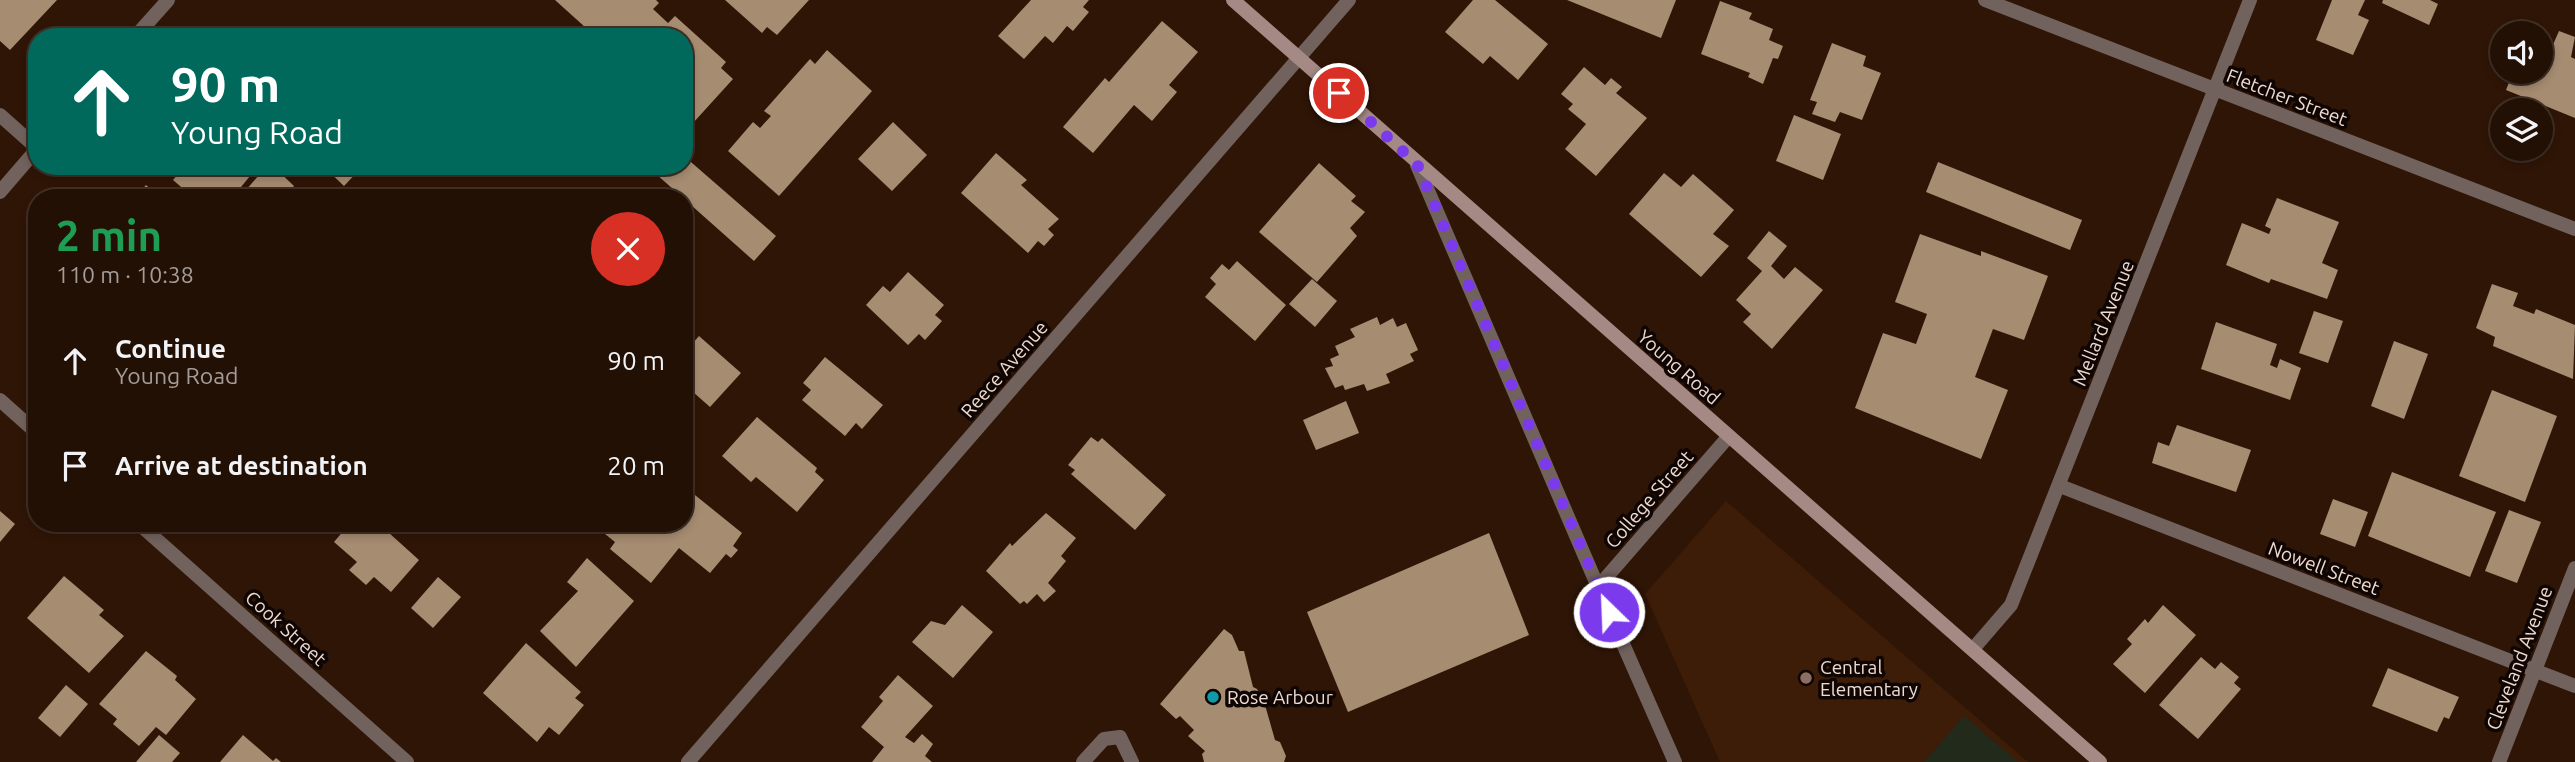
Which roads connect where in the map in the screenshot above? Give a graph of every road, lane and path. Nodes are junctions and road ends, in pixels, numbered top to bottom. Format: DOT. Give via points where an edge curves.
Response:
graph roads {
  1 [pos="167,0"];
  2 [pos="1233,0"];
  3 [pos="1349,0"];
  4 [pos="1984,0"];
  5 [pos="2250,0"];
  6 [pos="143,28"];
  7 [pos="1300,58"];
  8 [pos="2216,90"];
  9 [pos="0,116"];
  10 [pos="28,140"];
  11 [pos="28,159"];
  12 [pos="1417,164"];
  13 [pos="0,192"];
  14 [pos="2575,229"];
  15 [pos="0,400"];
  16 [pos="28,425"];
  17 [pos="1729,436"];
  18 [pos="2060,486"];
  19 [pos="148,532"];
  20 [pos="2575,568"];
  21 [pos="1598,587"];
  22 [pos="1973,649"];
  23 [pos="2536,671"];
  24 [pos="2575,686"];
  25 [pos="407,762"];
  26 [pos="688,762"];
  27 [pos="1083,762"];
  28 [pos="1132,762"];
  29 [pos="1675,762"];
  30 [pos="2100,762"];
  31 [pos="2499,762"];
  1 -- 6 [label="street"];
  2 -- 7 [label="street, Young Road"];
  3 -- 7 [label="street, Reece Avenue"];
  4 -- 8 [label="street, Fletcher Street"];
  5 -- 8 [label="street, Mellard Avenue"];
  7 -- 12 [label="street, Young Road"];
  7 -- 26 [label="street, Reece Avenue"];
  8 -- 14 [label="street, Fletcher Street"];
  8 -- 18 [label="street, Mellard Avenue"];
  9 -- 10 [label="street"];
  11 -- 13 [label="street"];
  12 -- 17 [label="street, Young Road"];
  12 -- 21 [label="street, College Street"];
  15 -- 16 [label="street"];
  17 -- 21 [label="street, College Street"];
  17 -- 22 [label="street, Young Road"];
  18 -- 22 [label="street, Mellard Avenue" via="2011,605"];
  18 -- 23 [label="street, Nowell Street"];
  19 -- 25 [label="street, Cook Street"];
  20 -- 23 [label="street, Cleveland Avenue"];
  21 -- 29 [label="street, College Street"];
  22 -- 30 [label="street, Young Road"];
  23 -- 24 [label="street, Nowell Street"];
  23 -- 31 [label="street, Cleveland Avenue"];
  27 -- 28 [label="street" via="1104,739 1120,737"];
}
